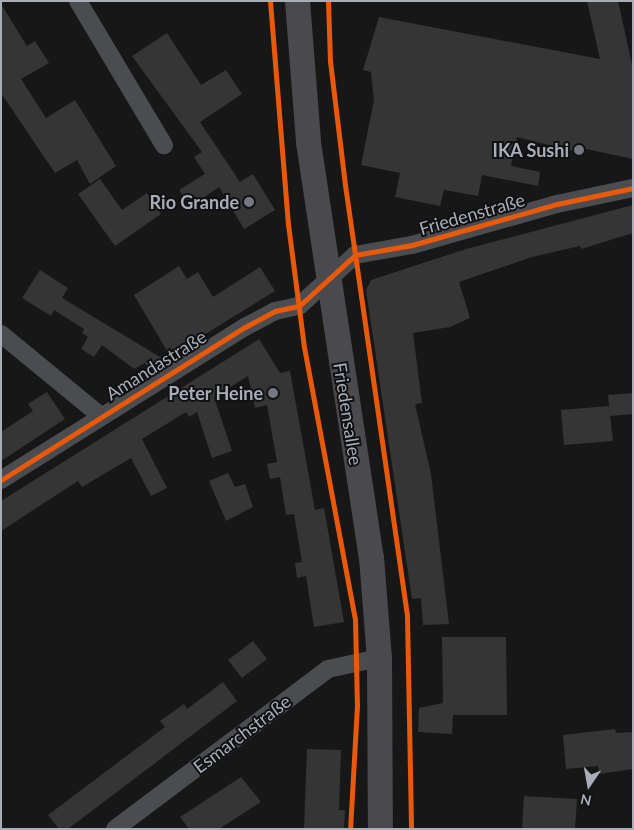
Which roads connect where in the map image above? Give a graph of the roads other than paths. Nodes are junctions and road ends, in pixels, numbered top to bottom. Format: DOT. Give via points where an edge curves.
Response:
graph roads {
  1 [pos="78,1"];
  2 [pos="297,1"];
  3 [pos="164,145"];
  4 [pos="633,188"];
  5 [pos="328,281"];
  6 [pos="1,334"];
  7 [pos="100,416"];
  8 [pos="1,480"];
  9 [pos="379,658"];
  10 [pos="115,829"];
  11 [pos="380,829"];
  1 -- 3 [label="street"];
  2 -- 5 [label="main road, Friedensallee" via="308,142"];
  4 -- 5 [label="street, Friedenstraße" via="557,204 412,246 355,255"];
  5 -- 7 [label="street, Amandastraße" via="299,306 275,311 245,327"];
  5 -- 9 [label="main road, Friedensallee" via="371,557"];
  6 -- 7 [label="street"];
  7 -- 8 [label="street, Amandastraße"];
  9 -- 10 [label="street, Esmarchstraße" via="328,669"];
  9 -- 11 [label="main road, Friedensallee"];
}
